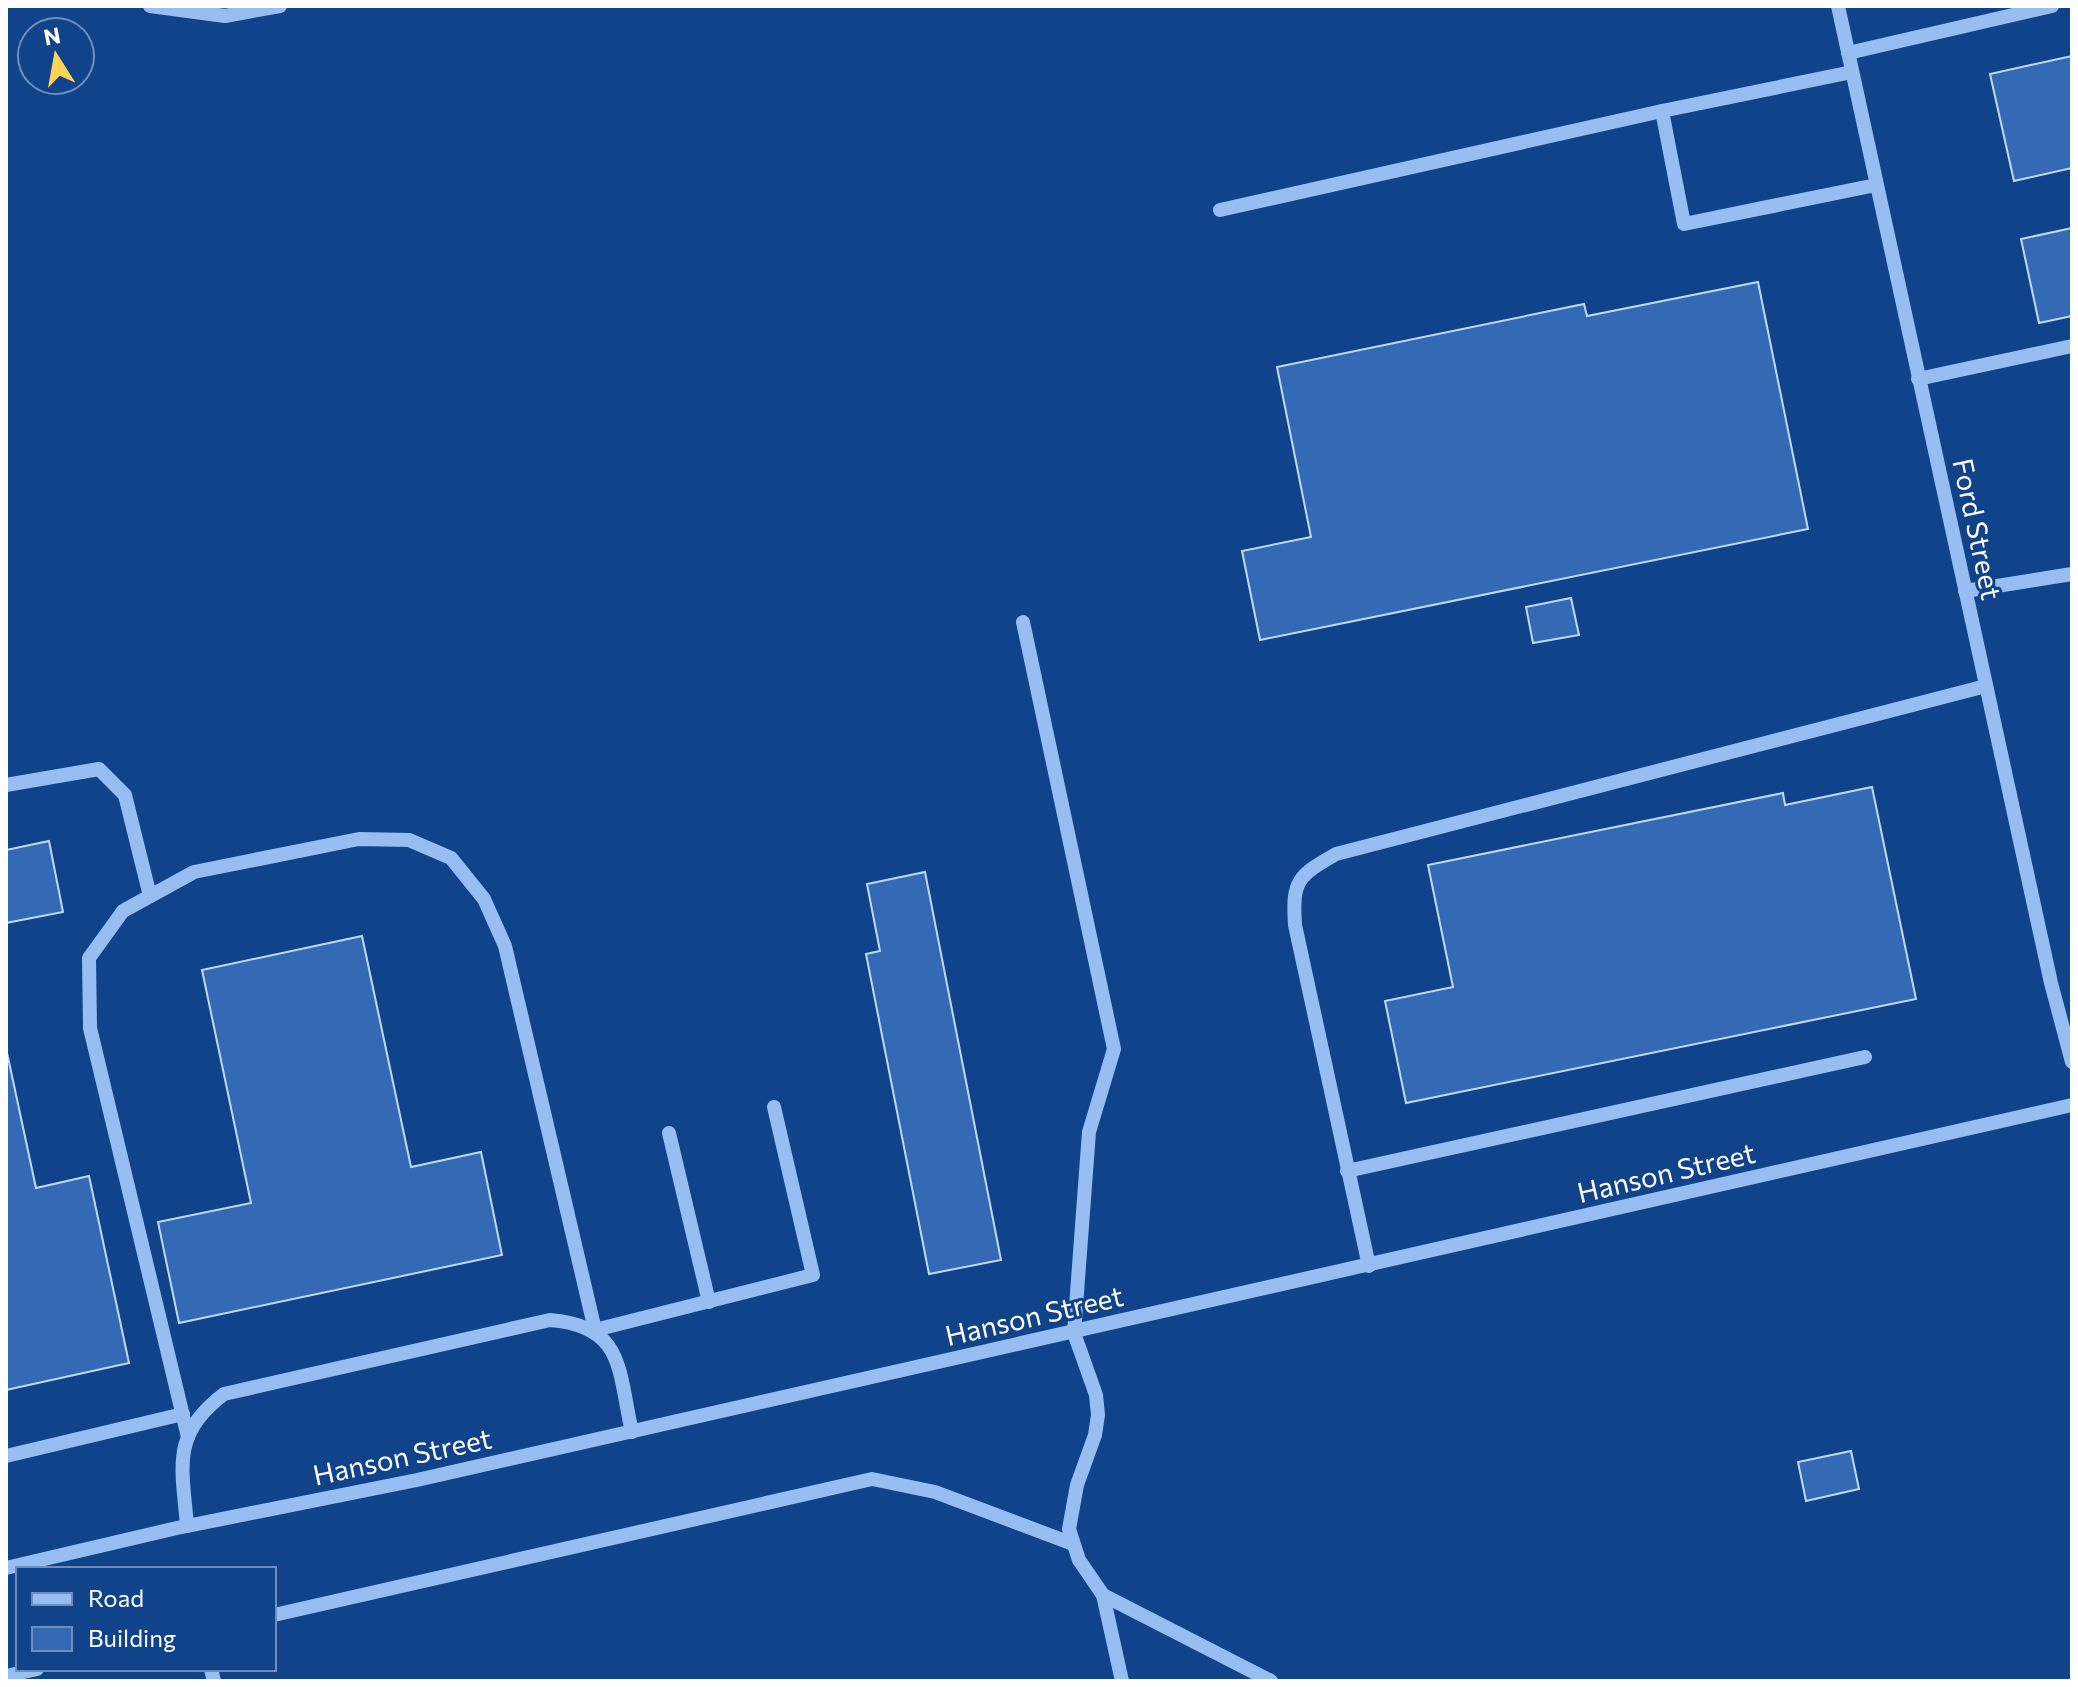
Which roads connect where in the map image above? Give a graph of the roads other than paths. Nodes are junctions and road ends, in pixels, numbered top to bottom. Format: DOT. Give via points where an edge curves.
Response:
graph roads {
  1 [pos="150,6"];
  2 [pos="280,6"];
  3 [pos="1838,6"];
  4 [pos="2052,6"];
  5 [pos="1848,53"];
  6 [pos="1852,72"];
  7 [pos="1662,111"];
  8 [pos="1876,185"];
  9 [pos="1220,210"];
  10 [pos="2072,346"];
  11 [pos="1918,379"];
  12 [pos="2072,574"];
  13 [pos="1965,591"];
  14 [pos="1023,622"];
  15 [pos="1986,686"];
  16 [pos="6,785"];
  17 [pos="150,896"];
  18 [pos="1865,1057"];
  19 [pos="2072,1062"];
  20 [pos="2072,1105"];
  21 [pos="774,1107"];
  22 [pos="669,1133"];
  23 [pos="1347,1171"];
  24 [pos="1369,1266"];
  25 [pos="709,1302"];
  26 [pos="595,1330"];
  27 [pos="1074,1333"];
  28 [pos="183,1414"];
  29 [pos="632,1432"];
  30 [pos="188,1437"];
  31 [pos="6,1456"];
  32 [pos="187,1526"];
  33 [pos="1073,1544"];
  34 [pos="6,1568"];
  35 [pos="1103,1595"];
  36 [pos="276,1615"];
  37 [pos="28,1671"];
  38 [pos="6,1676"];
  39 [pos="1122,1681"];
  40 [pos="1271,1681"];
  1 -- 2 [label="street" via="225,16"];
  3 -- 5 [label="street, Ford Street"];
  4 -- 5 [label="street"];
  5 -- 6 [label="street, Ford Street"];
  6 -- 7 [label="street"];
  6 -- 8 [label="street, Ford Street"];
  7 -- 8 [label="street" via="1684,224"];
  7 -- 9 [label="street"];
  8 -- 11 [label="street, Ford Street"];
  10 -- 11 [label="street"];
  11 -- 13 [label="street, Ford Street"];
  12 -- 13 [label="street"];
  13 -- 15 [label="street, Ford Street"];
  14 -- 27 [label="street" via="1114,1049 1089,1132"];
  15 -- 19 [label="street, Ford Street"];
  15 -- 23 [label="street" via="1336,854 1307,871 1293,893 1295,925"];
  16 -- 17 [label="street" via="99,769 125,795"];
  17 -- 26 [label="street" via="194,872 359,839 409,840 451,858 484,899 505,946"];
  17 -- 28 [label="street" via="123,911 89,958 90,1028"];
  18 -- 23 [label="street"];
  20 -- 24 [label="street, Hanson Street"];
  21 -- 25 [label="street" via="813,1275"];
  22 -- 25 [label="street"];
  23 -- 24 [label="street"];
  24 -- 27 [label="street, Hanson Street"];
  25 -- 26 [label="street"];
  26 -- 29 [label="street" via="612,1347"];
  26 -- 30 [label="street" via="579,1322 550,1320 224,1394 200,1413"];
  27 -- 29 [label="street, Hanson Street"];
  27 -- 33 [label="street" via="1098,1415 1077,1485 1069,1529"];
  28 -- 30 [label="street"];
  28 -- 31 [label="street"];
  29 -- 32 [label="street, Hanson Street"];
  30 -- 32 [label="street" via="181,1464"];
  32 -- 34 [label="street, Hanson Street"];
  33 -- 35 [label="street"];
  33 -- 36 [label="street" via="935,1492 872,1479"];
  35 -- 39 [label="street"];
  35 -- 40 [label="street"];
  37 -- 38 [label="street"];
}
